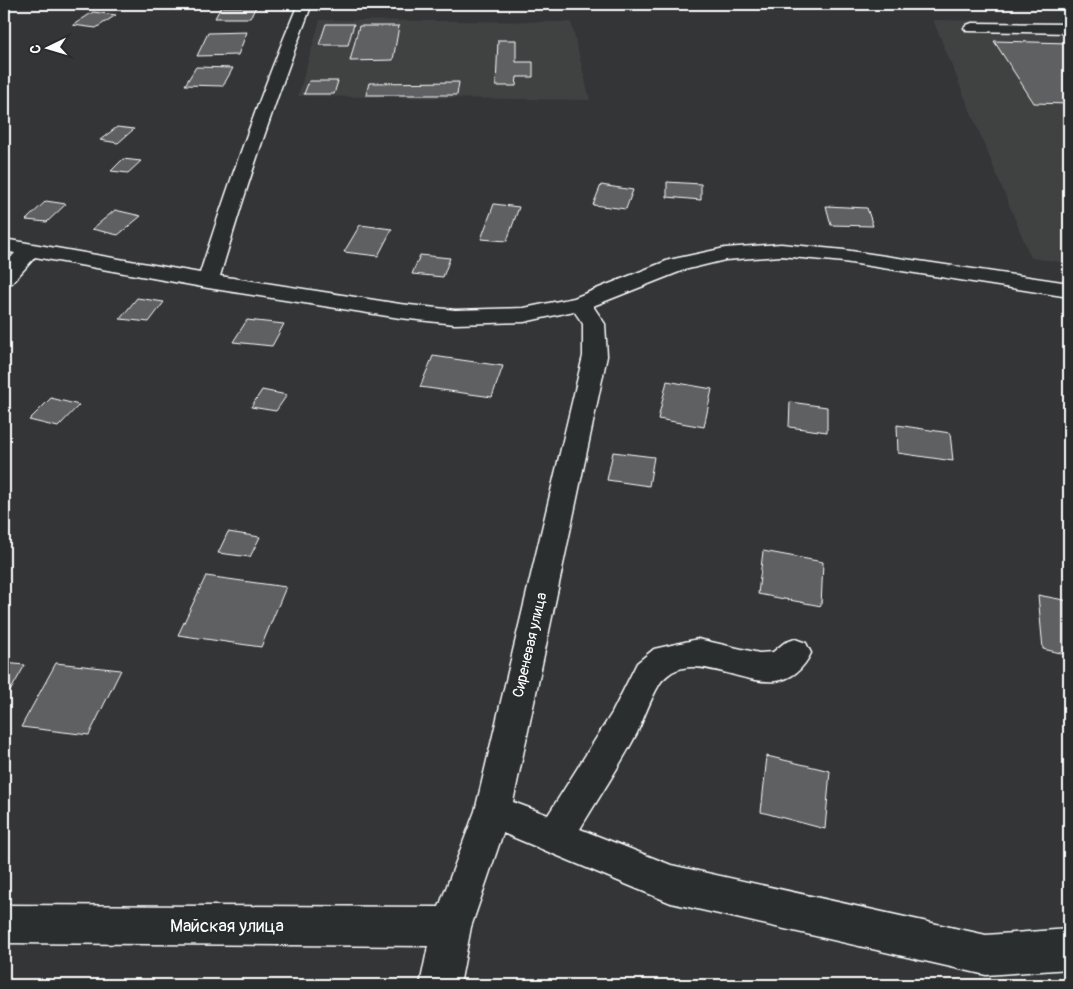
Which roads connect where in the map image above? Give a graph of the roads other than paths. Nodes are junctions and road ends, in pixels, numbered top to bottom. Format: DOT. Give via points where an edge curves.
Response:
graph roads {
  1 [pos="305,4"];
  2 [pos="972,28"];
  3 [pos="1069,29"];
  4 [pos="4,244"];
  5 [pos="30,249"];
  6 [pos="4,278"];
  7 [pos="208,281"];
  8 [pos="1069,290"];
  9 [pos="580,303"];
  10 [pos="795,653"];
  11 [pos="493,811"];
  12 [pos="555,837"];
  13 [pos="4,924"];
  14 [pos="451,927"];
  15 [pos="1069,949"];
  16 [pos="440,985"];
  1 -- 7 [label="street" via="238,184"];
  2 -- 3 [label="street"];
  4 -- 5 [label="street"];
  5 -- 6 [label="street"];
  5 -- 7 [label="street"];
  7 -- 9 [label="street" via="455,317 524,315"];
  8 -- 9 [label="street" via="844,256 781,250 725,254 677,265"];
  9 -- 11 [label="street, Сиреневая улица" via="594,324 595,356"];
  10 -- 12 [label="street" via="780,666 759,667 698,653 665,659 648,674 624,724"];
  11 -- 12 [label="street"];
  11 -- 14 [label="street, Сиреневая улица"];
  12 -- 15 [label="street" via="671,884 986,954"];
  13 -- 14 [label="street, Майская улица"];
  14 -- 16 [label="street, Сиреневая улица"];
}
